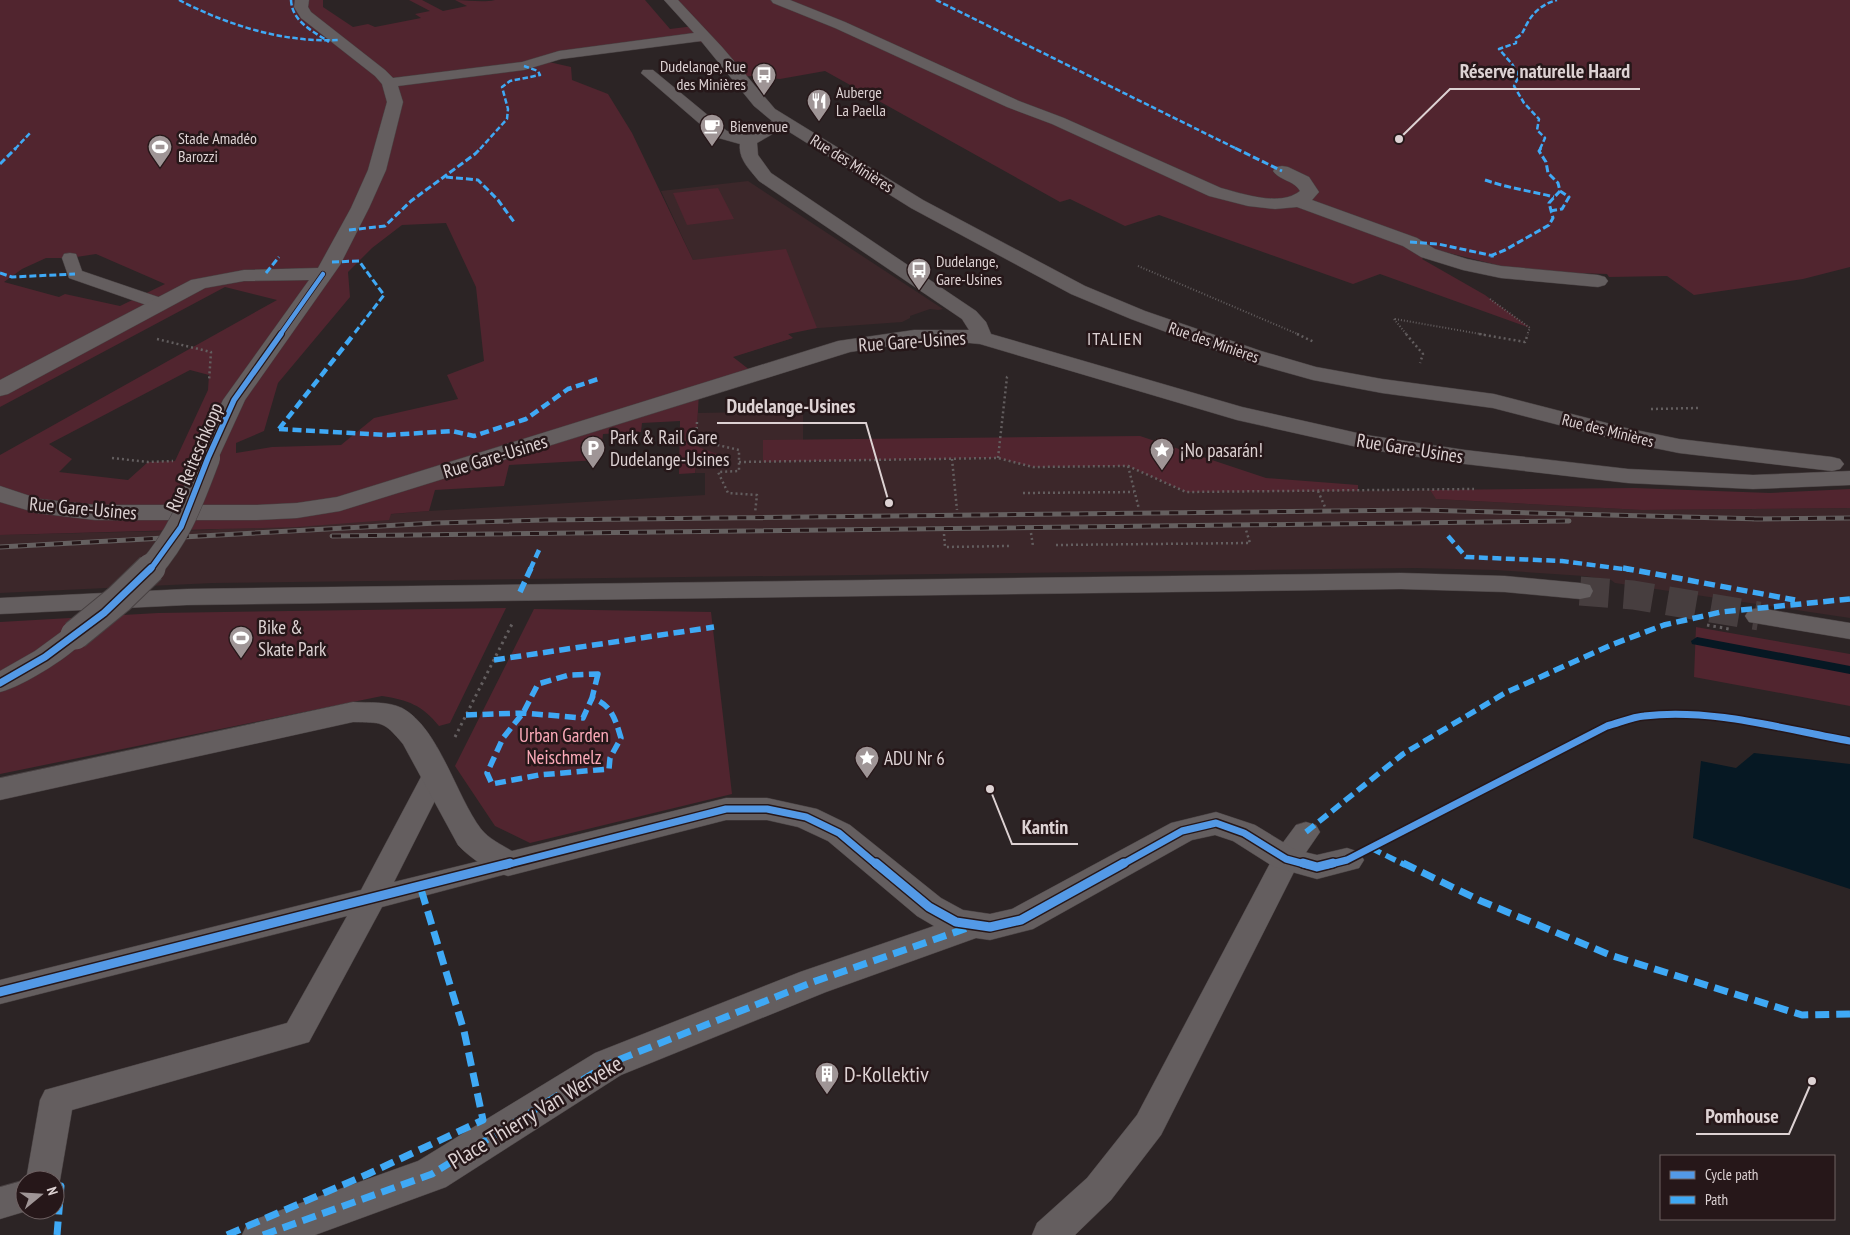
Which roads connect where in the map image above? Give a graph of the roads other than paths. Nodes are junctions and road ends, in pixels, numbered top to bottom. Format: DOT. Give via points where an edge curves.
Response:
graph roads {
  1 [pos="302,0"];
  2 [pos="671,0"];
  3 [pos="778,0"];
  4 [pos="704,36"];
  5 [pos="648,73"];
  6 [pos="388,83"];
  7 [pos="783,120"];
  8 [pos="750,140"];
  9 [pos="1282,171"];
  10 [pos="1299,201"];
  11 [pos="70,258"];
  12 [pos="323,274"];
  13 [pos="1598,281"];
  14 [pos="161,304"];
  15 [pos="982,338"];
  16 [pos="0,389"];
  17 [pos="1850,471"];
  18 [pos="1850,478"];
  19 [pos="0,493"];
  20 [pos="1580,591"];
  21 [pos="0,606"];
  22 [pos="1760,616"];
  23 [pos="1850,631"];
  24 [pos="0,683"];
  25 [pos="435,774"];
  26 [pos="0,789"];
  27 [pos="1306,832"];
  28 [pos="1286,859"];
  29 [pos="1347,860"];
  30 [pos="508,864"];
  31 [pos="371,899"];
  32 [pos="975,925"];
  33 [pos="0,992"];
  34 [pos="45,1170"];
  35 [pos="15,1199"];
  36 [pos="0,1203"];
  37 [pos="263,1235"];
  38 [pos="1050,1235"];
  1 -- 6 [label="street" via="301,7 306,15 380,73"];
  2 -- 4 [label="street, Rue des Minières"];
  3 -- 10 [label="street" via="1215,192 1275,204"];
  4 -- 6 [label="street" via="559,55 524,66"];
  4 -- 7 [label="street, Rue des Minières" via="760,103"];
  5 -- 8 [label="street" via="721,134"];
  6 -- 12 [label="street, Rue Reiteschkopp" via="395,102 378,170"];
  7 -- 8 [label="street"];
  7 -- 17 [label="street, Rue des Minières" via="917,204 1078,290 1253,356 1314,373 1382,386 1494,401 1679,446 1834,464"];
  8 -- 15 [label="street, Rue Gare-Usines" via="748,153 766,176 959,308 976,322"];
  9 -- 10 [label="street" via="1303,181 1310,192"];
  10 -- 13 [label="street" via="1463,264 1501,272"];
  11 -- 14 [label="lane" via="75,274"];
  12 -- 14 [label="street" via="220,277 198,284"];
  12 -- 24 [label="street, Rue Reiteschkopp, bridge" via="234,400 181,527 149,571 104,614 45,657"];
  14 -- 16 [label="street"];
  15 -- 18 [label="street, Rue Gare-Usines" via="1237,413 1366,442 1628,476 1753,482"];
  15 -- 19 [label="street, Rue Gare-Usines" via="944,336 846,346 340,504 293,511 214,514 98,512 54,509 19,502"];
  20 -- 21 [label="street" via="1505,584 1361,582 187,597"];
  22 -- 23 [label="street"];
  25 -- 26 [label="street" via="408,728 390,714 353,712"];
  25 -- 30 [label="street" via="450,807 471,839"];
  25 -- 31 [label="lane"];
  27 -- 28 [label="lane"];
  28 -- 29 [label="street" via="1317,867"];
  28 -- 32 [label="street" via="1244,834 1216,823 1182,831 1022,920 990,927"];
  28 -- 38 [label="lane" via="1149,1126 1099,1189"];
  30 -- 31 [label="lane"];
  30 -- 32 [label="street" via="726,809 767,809 806,817 839,833 929,907 956,922"];
  31 -- 33 [label="lane"];
  31 -- 34 [label="lane" via="298,1033 57,1100"];
  32 -- 37 [label="street, Place Thierry Van Werveke" via="813,982 608,1064 432,1174"];
  35 -- 36 [label="lane"];
}
